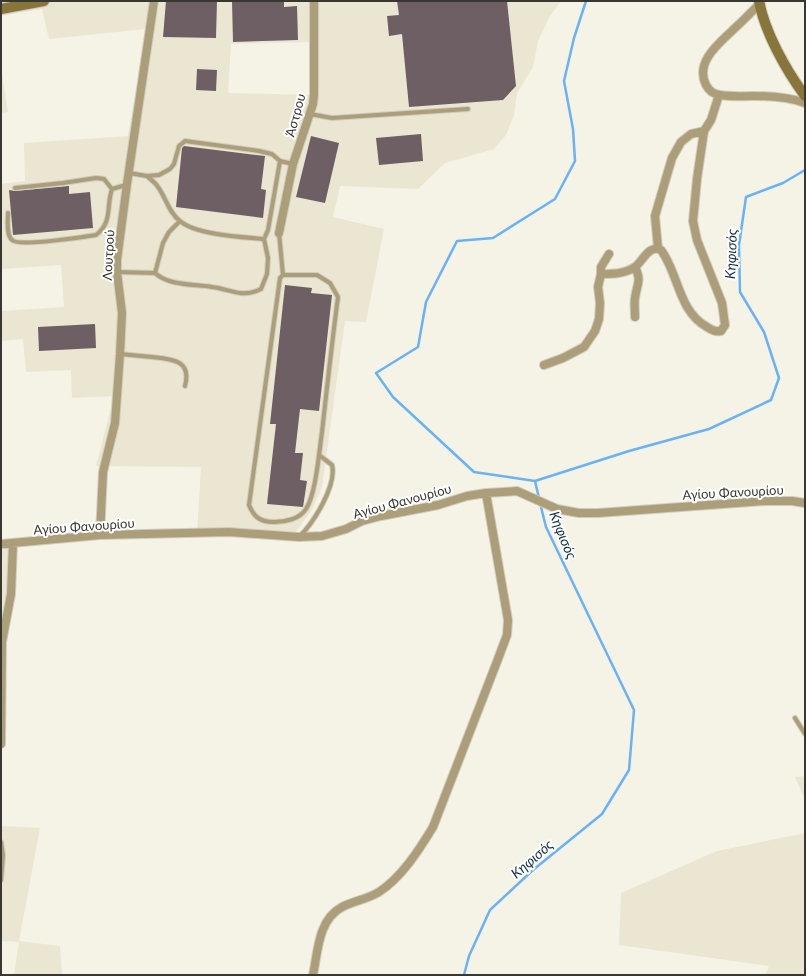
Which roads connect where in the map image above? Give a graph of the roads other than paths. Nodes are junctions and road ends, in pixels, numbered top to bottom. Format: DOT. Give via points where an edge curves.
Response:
graph roads {
  1 [pos="154,1"];
  2 [pos="314,1"];
  3 [pos="39,2"];
  4 [pos="762,5"];
  5 [pos="1,9"];
  6 [pos="719,95"];
  7 [pos="805,96"];
  8 [pos="805,103"];
  9 [pos="468,109"];
  10 [pos="310,114"];
  11 [pos="704,131"];
  12 [pos="280,160"];
  13 [pos="293,164"];
  14 [pos="129,173"];
  15 [pos="147,176"];
  16 [pos="127,184"];
  17 [pos="15,188"];
  18 [pos="112,189"];
  19 [pos="8,213"];
  20 [pos="180,221"];
  21 [pos="280,233"];
  22 [pos="264,239"];
  23 [pos="658,248"];
  24 [pos="609,254"];
  25 [pos="635,267"];
  26 [pos="117,272"];
  27 [pos="155,273"];
  28 [pos="601,274"];
  29 [pos="283,275"];
  30 [pos="635,317"];
  31 [pos="120,354"];
  32 [pos="544,365"];
  33 [pos="185,386"];
  34 [pos="319,455"];
  35 [pos="486,493"];
  36 [pos="805,504"];
  37 [pos="100,535"];
  38 [pos="299,537"];
  39 [pos="13,543"];
  40 [pos="1,545"];
  41 [pos="1,643"];
  42 [pos="795,718"];
  43 [pos="805,734"];
  44 [pos="1,744"];
  45 [pos="1,842"];
  46 [pos="1,880"];
  47 [pos="313,975"];
  1 -- 14 [label="street, Λουτρού"];
  2 -- 10 [label="street, Άστρου" via="314,94"];
  3 -- 5 [label="main road"];
  4 -- 6 [label="street" via="711,51 705,62 705,83 708,90"];
  4 -- 7 [label="main road" via="782,59"];
  6 -- 8 [label="street" via="788,99"];
  6 -- 11 [label="street" via="711,120"];
  9 -- 10 [label="lane" via="332,118"];
  10 -- 13 [label="street, Άστρου"];
  11 -- 23 [label="street" via="691,134 681,142 672,158 655,216"];
  11 -- 23 [label="street" via="693,220 697,240 722,303 725,325 721,331 713,331 695,319 680,295 664,253"];
  12 -- 13 [label="lane"];
  12 -- 15 [label="lane" via="272,154 259,151 185,141 179,146 170,169 159,175"];
  12 -- 22 [label="lane" via="268,230"];
  13 -- 21 [label="street, Άστρου"];
  14 -- 15 [label="lane"];
  14 -- 16 [label="street, Λουτρού"];
  15 -- 20 [label="lane" via="158,187 173,214"];
  16 -- 18 [label="lane"];
  16 -- 26 [label="street, Λουτρού"];
  17 -- 18 [label="lane" via="96,178 104,180"];
  18 -- 19 [label="lane" via="106,224 96,234 17,243 12,241 9,235"];
  20 -- 22 [label="lane" via="214,234"];
  20 -- 27 [label="lane" via="163,243"];
  21 -- 29 [label="lane"];
  22 -- 27 [label="lane" via="268,258 267,274 261,289 256,292 241,293 176,282 166,280"];
  23 -- 25 [label="street" via="648,252"];
  24 -- 28 [label="street" via="601,267"];
  25 -- 28 [label="street" via="618,274"];
  25 -- 30 [label="street" via="639,276"];
  26 -- 27 [label="lane"];
  26 -- 31 [label="street, Λουτρού" via="122,313"];
  28 -- 32 [label="street" via="598,287 599,319 590,340 584,347"];
  29 -- 34 [label="lane" via="317,275 330,282 338,297"];
  29 -- 34 [label="lane" via="280,278 249,504 253,514 260,520 280,522 298,517 306,511 312,499"];
  31 -- 33 [label="lane" via="172,359 186,370"];
  31 -- 37 [label="street, Λουτρού" via="115,423 103,472"];
  34 -- 38 [label="lane" via="332,465 332,480 308,528"];
  35 -- 36 [label="street, Αγίου Φανουρίου" via="517,492 557,509 579,513 765,501 792,501"];
  35 -- 38 [label="street, Αγίου Φανουρίου" via="362,521 322,536"];
  35 -- 47 [label="street" via="508,620 507,635 433,827 418,851 392,882 378,893 341,908 329,917 321,933"];
  37 -- 38 [label="street, Αγίου Φανουρίου" via="229,532"];
  37 -- 39 [label="street, Αγίου Φανουρίου"];
  39 -- 40 [label="street, Αγίου Φανουρίου"];
  39 -- 41 [label="street" via="11,594"];
  41 -- 44 [label="street"];
  42 -- 43 [label="lane"];
  45 -- 46 [label="lane"];
}
